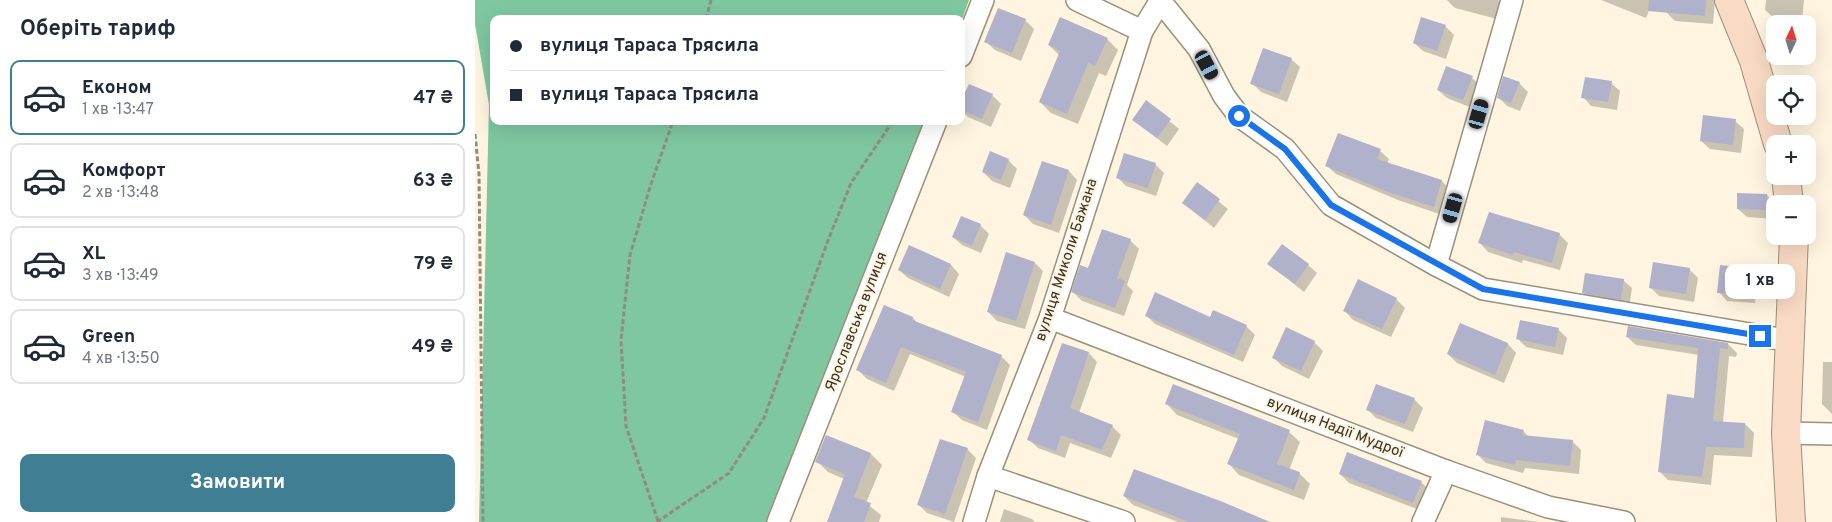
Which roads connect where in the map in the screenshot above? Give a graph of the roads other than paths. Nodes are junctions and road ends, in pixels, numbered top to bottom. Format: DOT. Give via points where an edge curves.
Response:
graph roads {
  1 [pos="983,0"];
  2 [pos="1077,0"];
  3 [pos="1512,0"];
  4 [pos="1729,0"];
  5 [pos="1161,1"];
  6 [pos="1142,31"];
  7 [pos="965,46"];
  8 [pos="933,125"];
  9 [pos="1775,135"];
  10 [pos="1793,245"];
  11 [pos="1436,265"];
  12 [pos="1050,318"];
  13 [pos="1791,342"];
  14 [pos="1786,433"];
  15 [pos="1832,434"];
  16 [pos="1446,471"];
  17 [pos="988,476"];
  18 [pos="778,522"];
  19 [pos="974,522"];
  20 [pos="1124,522"];
  21 [pos="1423,522"];
  22 [pos="1624,522"];
  23 [pos="1791,522"];
  1 -- 7 [label="street"];
  2 -- 6 [label="street"];
  3 -- 11 [label="street"];
  4 -- 9 [label="main road" via="1754,61"];
  5 -- 6 [label="street, вулиця Миколи Бажана"];
  5 -- 11 [label="street" via="1199,50 1239,116 1285,149 1331,205"];
  6 -- 12 [label="street, вулиця Миколи Бажана"];
  8 -- 18 [label="street, Ярославська вулиця"];
  10 -- 13 [label="main road"];
  11 -- 13 [label="street" via="1483,289"];
  12 -- 16 [label="street, вулиця Надії Мудрої"];
  12 -- 17 [label="street, вулиця Миколи Бажана"];
  13 -- 14 [label="main road"];
  14 -- 15 [label="street"];
  14 -- 23 [label="main road"];
  16 -- 21 [label="street"];
  16 -- 22 [label="street, вулиця Надії Мудрої" via="1548,507"];
  17 -- 19 [label="street, вулиця Миколи Бажана"];
  17 -- 20 [label="street"];
}
